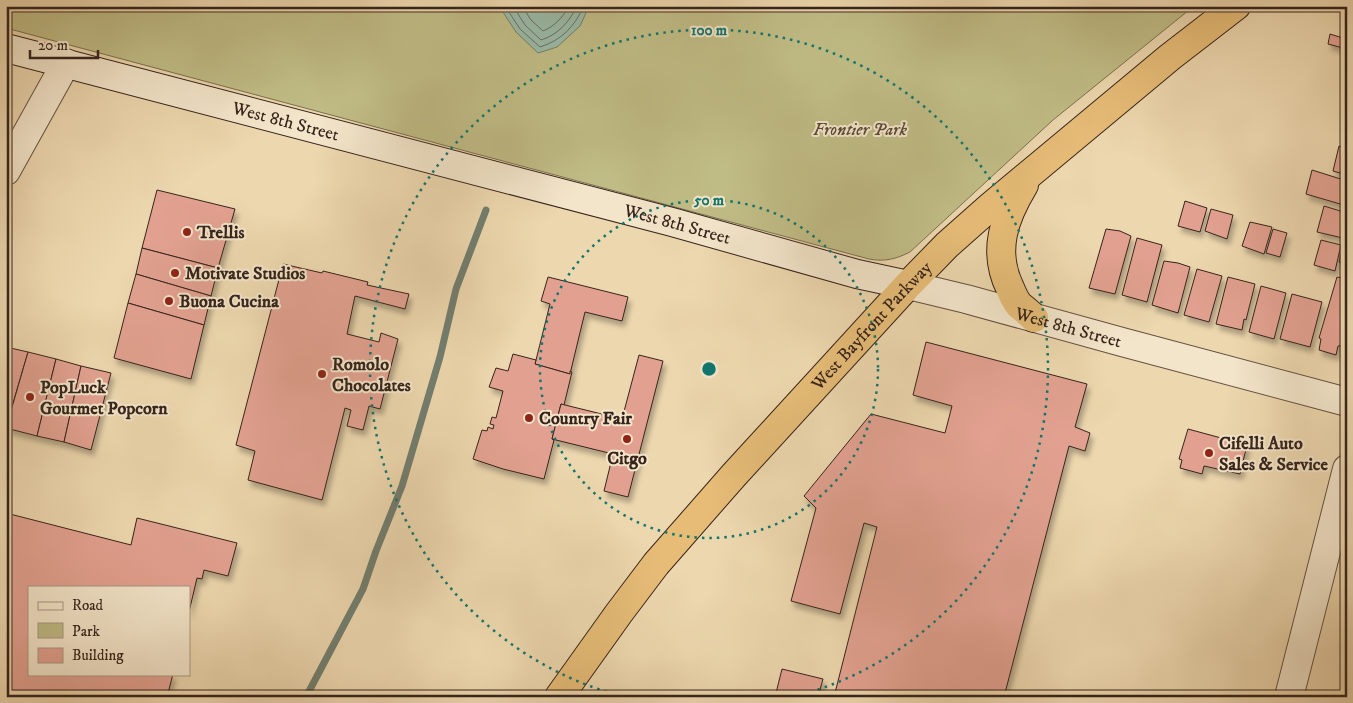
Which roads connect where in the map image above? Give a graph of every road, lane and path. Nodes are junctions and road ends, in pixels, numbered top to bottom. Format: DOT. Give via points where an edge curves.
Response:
graph roads {
  1 [pos="1236,6"];
  2 [pos="6,48"];
  3 [pos="66,63"];
  4 [pos="6,171"];
  5 [pos="1030,174"];
  6 [pos="908,285"];
  7 [pos="1034,318"];
  8 [pos="1347,402"];
  9 [pos="1347,469"];
  10 [pos="559,697"];
  11 [pos="1289,697"];
  1 -- 5 [label="highway, West Bayfront Parkway"];
  2 -- 3 [label="main road, West 8th Street"];
  3 -- 4 [label="main road"];
  3 -- 6 [label="main road, West 8th Street"];
  5 -- 6 [label="highway, West Bayfront Parkway" via="966,227"];
  5 -- 7 [label="highway" via="1005,222 1001,258 1011,290 1019,304"];
  6 -- 7 [label="main road, West 8th Street"];
  6 -- 10 [label="highway, West Bayfront Parkway" via="685,530 619,613"];
  7 -- 8 [label="main road, West 8th Street"];
  9 -- 11 [label="main road"];
}
